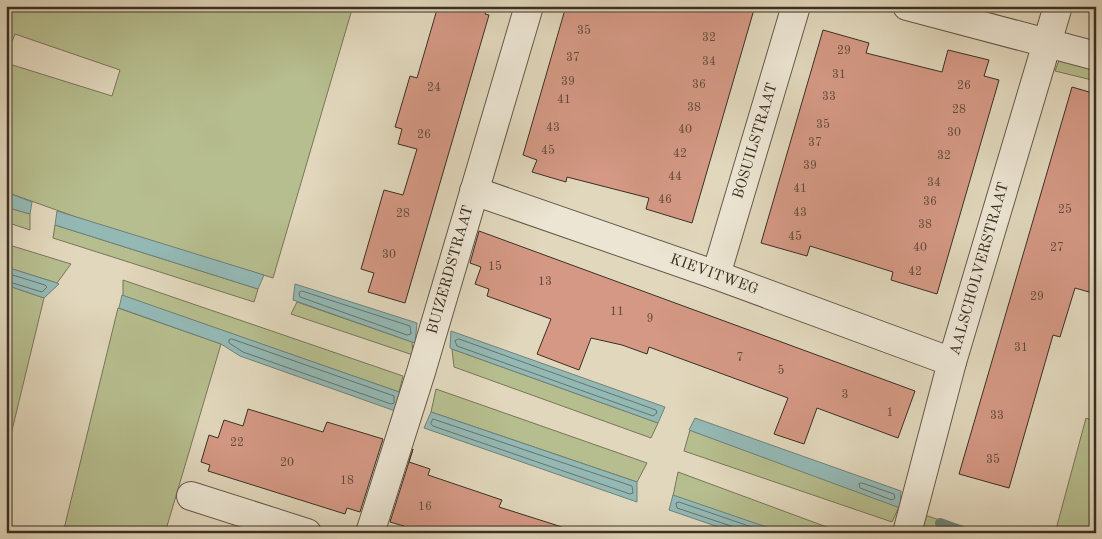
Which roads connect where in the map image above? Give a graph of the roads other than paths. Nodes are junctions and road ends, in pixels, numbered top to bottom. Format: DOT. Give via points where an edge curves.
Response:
graph roads {
  1 [pos="529,6"];
  2 [pos="796,6"];
  3 [pos="907,6"];
  4 [pos="1058,6"];
  5 [pos="1047,43"];
  6 [pos="1096,56"];
  7 [pos="474,191"];
  8 [pos="716,276"];
  9 [pos="952,362"];
  10 [pos="191,496"];
  11 [pos="307,533"];
  12 [pos="370,533"];
  13 [pos="907,533"];
  1 -- 7 [label="street, BUIZERDSTRAAT"];
  2 -- 8 [label="street, BOSUILSTRAAT"];
  3 -- 5 [label="street"];
  4 -- 5 [label="street, AALSCHOLVERSTRAAT"];
  5 -- 6 [label="street"];
  5 -- 9 [label="street, AALSCHOLVERSTRAAT"];
  7 -- 8 [label="street, KIEVITWEG"];
  7 -- 12 [label="street, BUIZERDSTRAAT"];
  8 -- 9 [label="street, KIEVITWEG"];
  9 -- 13 [label="street, AALSCHOLVERSTRAAT"];
  10 -- 11 [label="street"];
}
